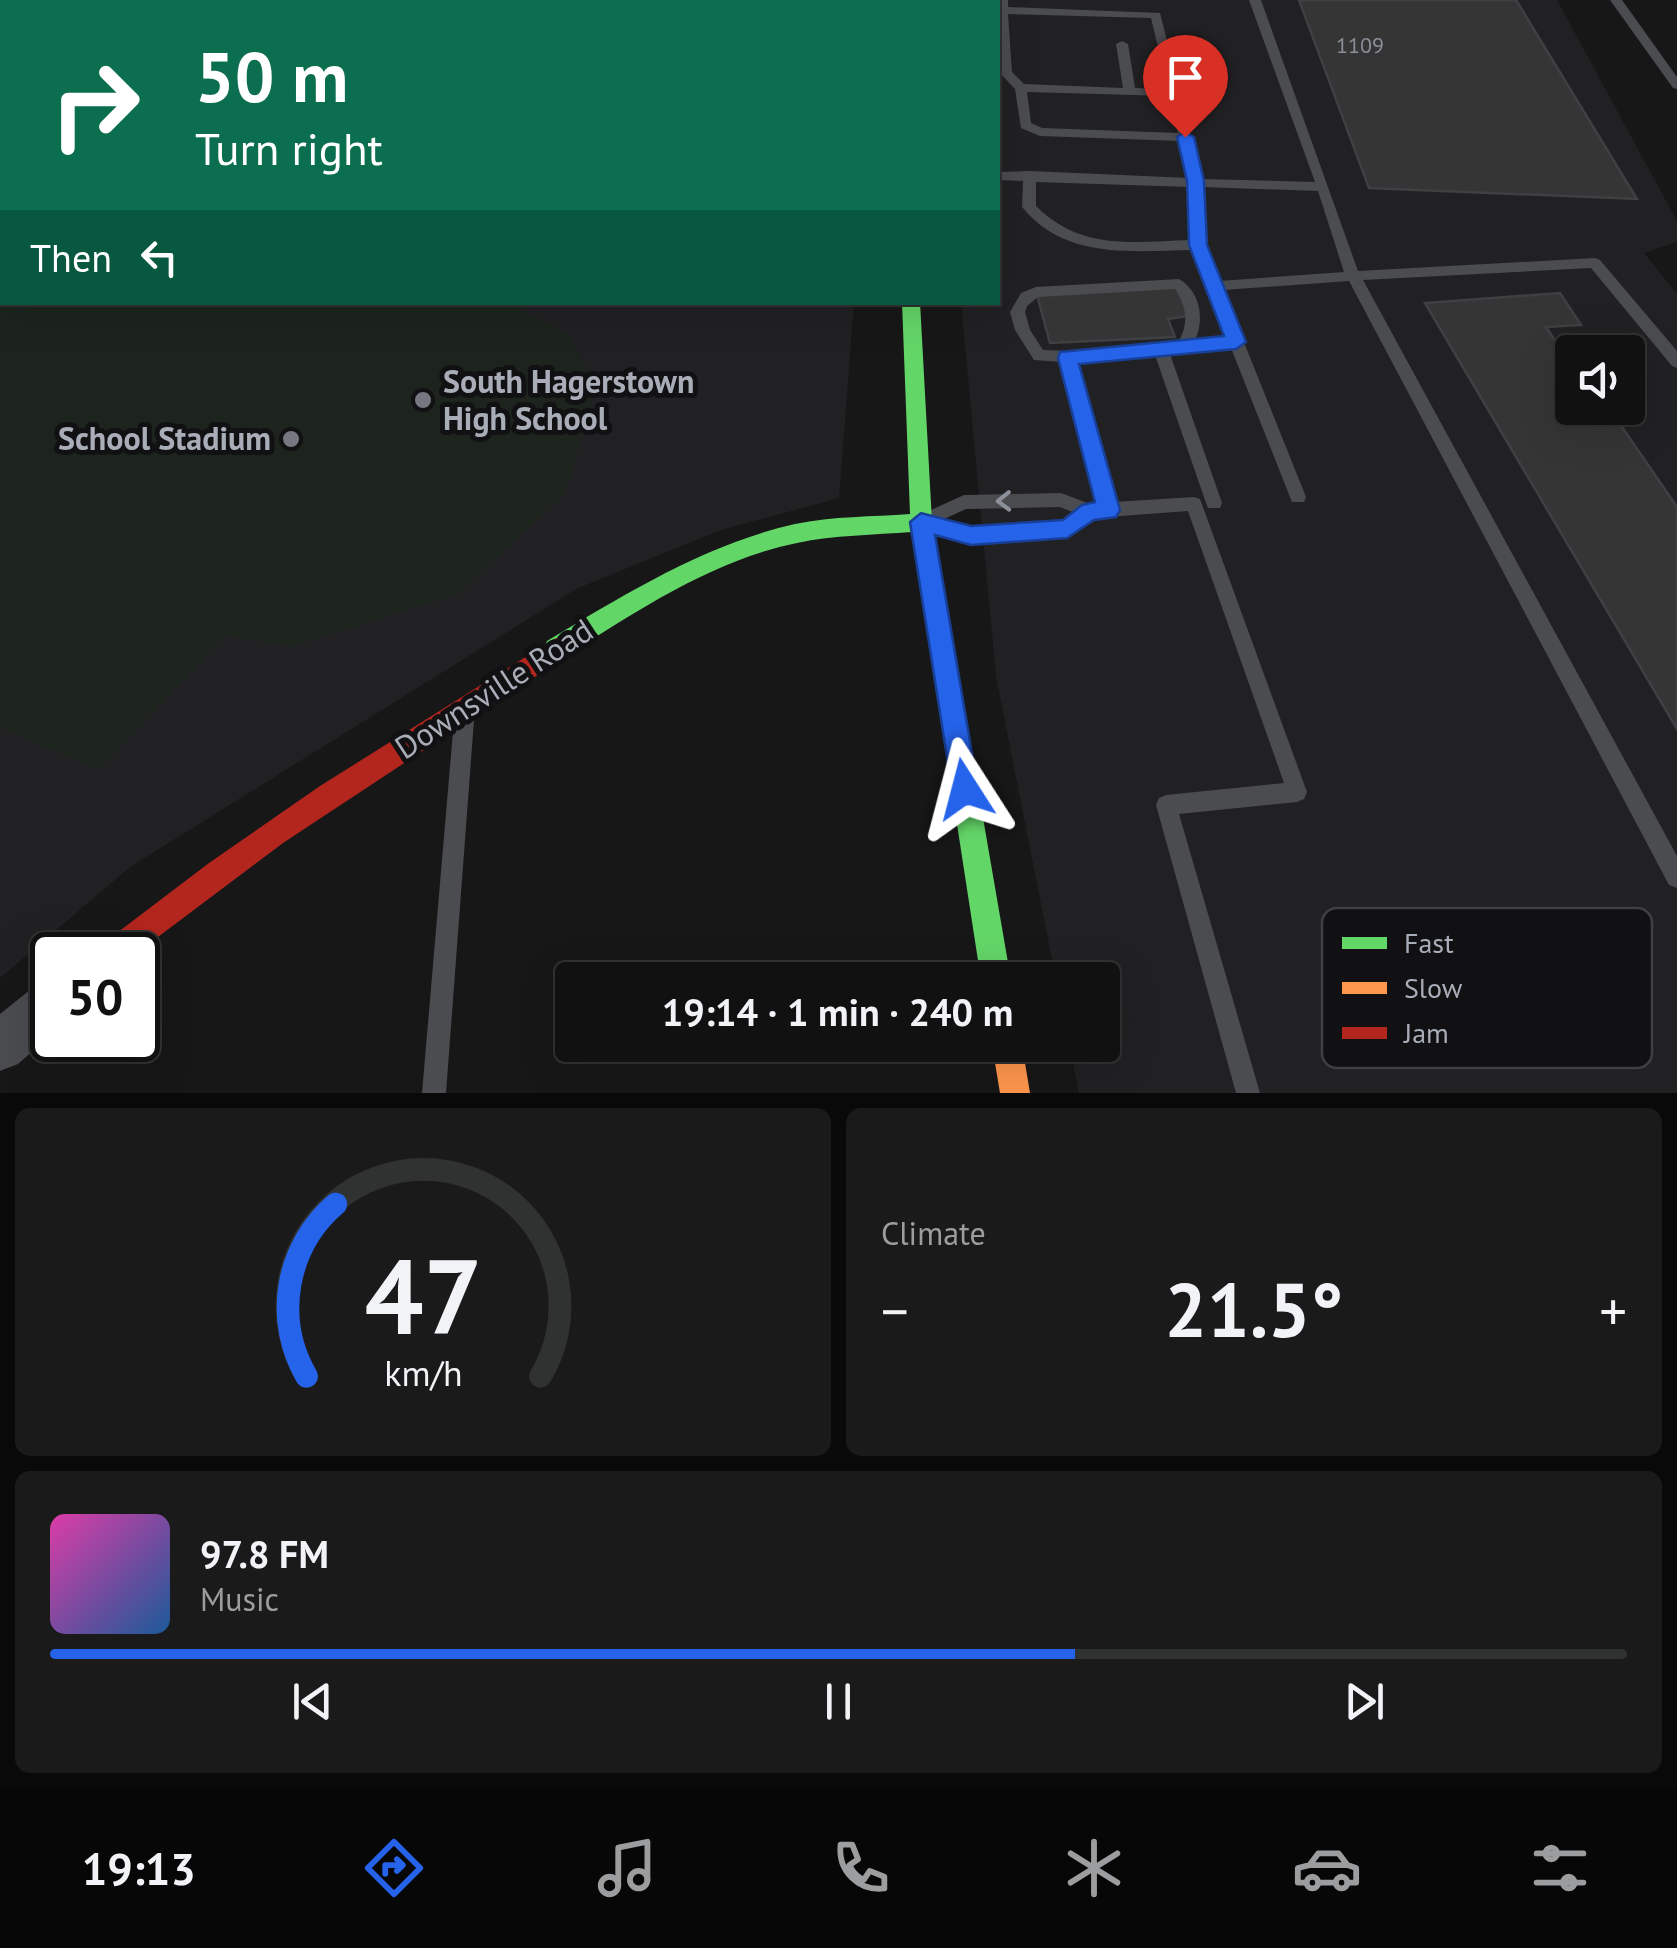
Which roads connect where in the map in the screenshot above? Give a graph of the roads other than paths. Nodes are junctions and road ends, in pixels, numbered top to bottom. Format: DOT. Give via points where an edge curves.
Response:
graph roads {
  1 [pos="1255,0"];
  2 [pos="1616,0"];
  3 [pos="1001,5"];
  4 [pos="1122,44"];
  5 [pos="1677,86"];
  6 [pos="1021,88"];
  7 [pos="1130,92"];
  8 [pos="1175,93"];
  9 [pos="1185,137"];
  10 [pos="1001,173"];
  11 [pos="1030,174"];
  12 [pos="1196,181"];
  13 [pos="1323,186"];
  14 [pos="1198,245"];
  15 [pos="1353,276"];
  16 [pos="1214,286"];
  17 [pos="911,305"];
  18 [pos="1236,342"];
  19 [pos="1182,348"];
  20 [pos="1161,352"];
  21 [pos="1068,358"];
  22 [pos="1677,362"];
  23 [pos="1298,497"];
  24 [pos="1214,502"];
  25 [pos="1099,511"];
  26 [pos="921,522"];
  27 [pos="465,709"];
  28 [pos="1677,877"];
  29 [pos="139,932"];
  30 [pos="993,962"];
  31 [pos="30,1024"];
  32 [pos="3,1050"];
  33 [pos="1010,1062"];
  34 [pos="434,1093"];
  35 [pos="1015,1093"];
  36 [pos="1248,1093"];
  1 -- 13 [label="lane"];
  2 -- 5 [label="lane"];
  3 -- 6 [label="lane" via="1006,74"];
  3 -- 8 [label="lane" via="1118,20 1156,15"];
  4 -- 7 [label="lane"];
  6 -- 7 [label="lane"];
  6 -- 9 [label="lane" via="1025,125 1040,132"];
  7 -- 8 [label="lane"];
  8 -- 9 [label="lane"];
  9 -- 12 [label="lane"];
  10 -- 11 [label="lane"];
  11 -- 12 [label="lane"];
  11 -- 14 [label="lane" via="1029,207 1083,245"];
  12 -- 13 [label="lane"];
  12 -- 14 [label="lane"];
  13 -- 15 [label="lane"];
  14 -- 16 [label="lane"];
  15 -- 16 [label="lane"];
  15 -- 22 [label="lane" via="1595,263"];
  15 -- 28 [label="lane"];
  16 -- 18 [label="lane"];
  17 -- 26 [label="street"];
  18 -- 19 [label="lane"];
  18 -- 23 [label="lane"];
  19 -- 20 [label="lane"];
  19 -- 21 [label="lane" via="1192,337 1194,315 1180,284 1023,296 1018,320 1028,342 1040,356"];
  20 -- 21 [label="lane"];
  20 -- 24 [label="lane"];
  21 -- 25 [label="lane"];
  25 -- 26 [label="lane, one-way" via="1062,500 964,502"];
  25 -- 26 [label="lane" via="1067,529 990,534"];
  25 -- 36 [label="lane" via="1194,504 1296,792 1166,805"];
  26 -- 27 [label="street, Downsville Road" via="798,533 746,548 620,608"];
  26 -- 30 [label="street"];
  27 -- 29 [label="street, Downsville Road" via="294,816"];
  27 -- 34 [label="lane"];
  31 -- 32 [label="street"];
  33 -- 35 [label="street"];
}
